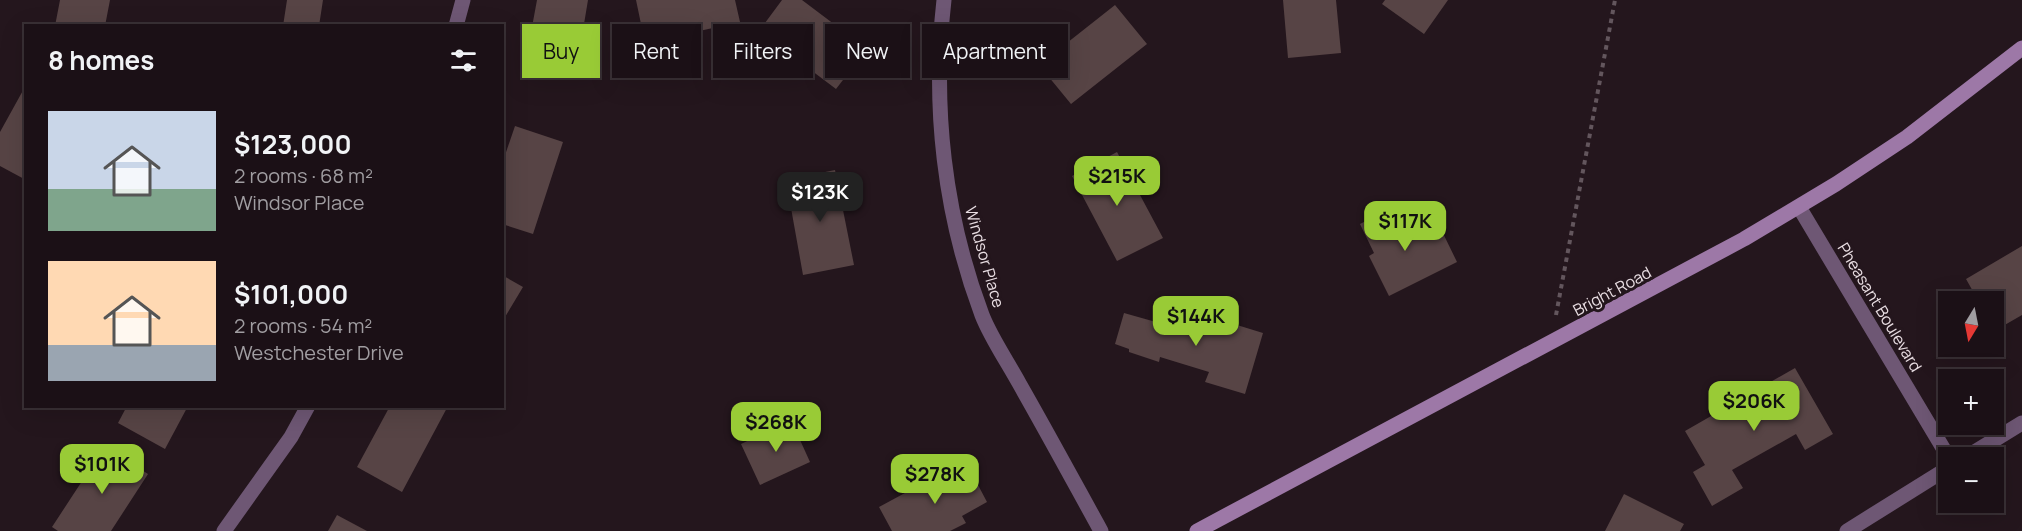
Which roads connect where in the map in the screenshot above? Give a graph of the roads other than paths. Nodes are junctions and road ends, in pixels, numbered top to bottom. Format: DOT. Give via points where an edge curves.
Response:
graph roads {
  1 [pos="463,0"];
  2 [pos="944,0"];
  3 [pos="457,24"];
  4 [pos="2022,48"];
  5 [pos="1799,207"];
  6 [pos="307,408"];
  7 [pos="2022,423"];
  8 [pos="1942,447"];
  9 [pos="1983,447"];
  10 [pos="1938,474"];
  11 [pos="224,531"];
  12 [pos="1101,531"];
  13 [pos="1197,531"];
  14 [pos="1847,531"];
  1 -- 3 [label="street"];
  2 -- 12 [label="street, Windsor Place" via="940,109 957,236 983,316"];
  4 -- 5 [label="main road, Bright Road" via="1907,137"];
  5 -- 8 [label="street, Pheasant Boulevard"];
  5 -- 13 [label="main road, Bright Road"];
  6 -- 11 [label="street" via="291,437"];
  7 -- 9 [label="street"];
  10 -- 14 [label="street"];
}
